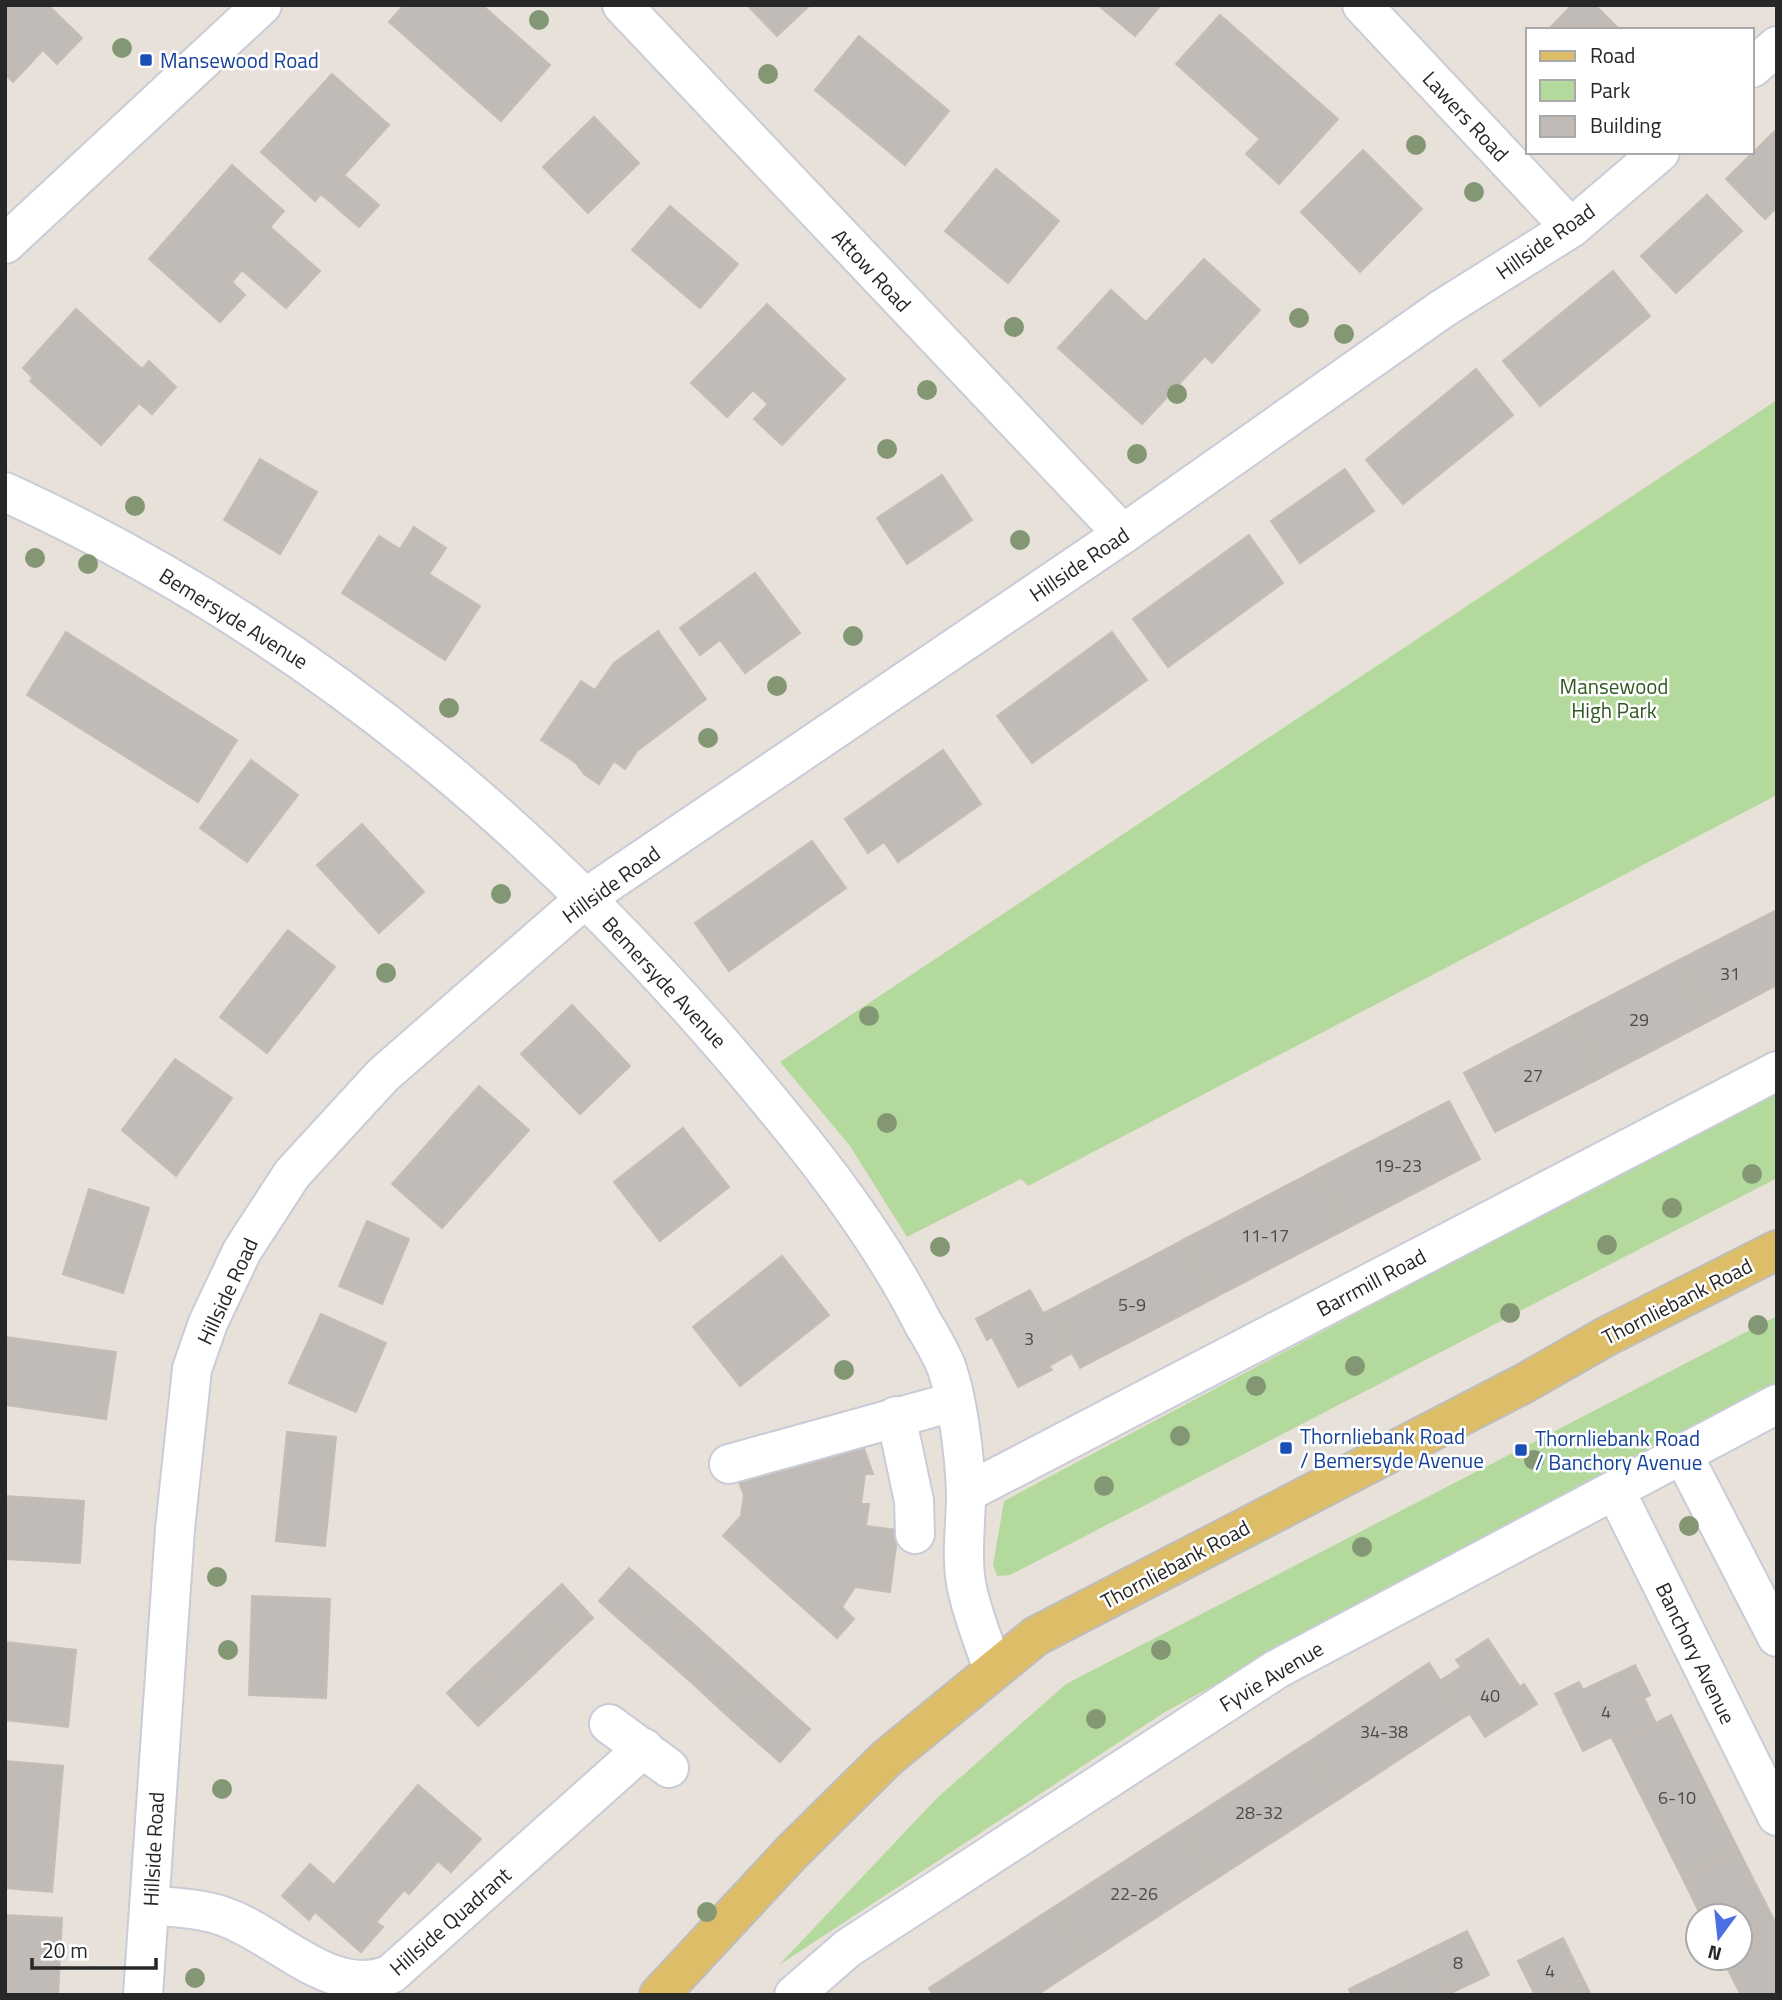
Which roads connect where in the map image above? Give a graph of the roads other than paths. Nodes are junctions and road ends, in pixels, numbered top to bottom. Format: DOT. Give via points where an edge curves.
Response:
graph roads {
  1 [pos="262,5"];
  2 [pos="622,5"];
  3 [pos="1362,5"];
  4 [pos="1777,46"];
  5 [pos="1754,66"];
  6 [pos="1658,154"];
  7 [pos="1571,228"];
  8 [pos="5,244"];
  9 [pos="5,492"];
  10 [pos="1123,534"];
  11 [pos="587,897"];
  12 [pos="1777,1071"];
  13 [pos="1777,1250"];
  14 [pos="953,1402"];
  15 [pos="1777,1405"];
  16 [pos="895,1416"];
  17 [pos="1682,1454"];
  18 [pos="729,1464"];
  19 [pos="1615,1490"];
  20 [pos="966,1493"];
  21 [pos="915,1534"];
  22 [pos="1777,1637"];
  23 [pos="992,1668"];
  24 [pos="609,1724"];
  25 [pos="1777,1816"];
  26 [pos="150,1905"];
  27 [pos="143,1995"];
  28 [pos="659,1995"];
  29 [pos="794,1995"];
  1 -- 8 [label="street"];
  2 -- 10 [label="street, Attow Road"];
  3 -- 7 [label="street, Lawers Road"];
  4 -- 5 [label="street"];
  6 -- 7 [label="street, Hillside Road"];
  7 -- 10 [label="street, Hillside Road" via="1442,309"];
  9 -- 11 [label="street, Bemersyde Avenue" via="204,596 300,657 401,733"];
  10 -- 11 [label="street, Hillside Road"];
  11 -- 14 [label="street, Bemersyde Avenue" via="716,1035 833,1179 910,1297 946,1366"];
  11 -- 26 [label="street, Hillside Road" via="383,1075 292,1174 242,1251 208,1323 192,1370 175,1529"];
  12 -- 20 [label="street, Barrmill Road"];
  13 -- 23 [label="main road, Thornliebank Road" via="1036,1636"];
  14 -- 16 [label="street"];
  14 -- 20 [label="street, Bemersyde Avenue"];
  15 -- 17 [label="street, Fyvie Avenue"];
  16 -- 18 [label="street"];
  16 -- 21 [label="street" via="914,1501"];
  17 -- 19 [label="street, Fyvie Avenue"];
  17 -- 22 [label="street"];
  19 -- 25 [label="street, Banchory Avenue"];
  19 -- 29 [label="street, Fyvie Avenue" via="1277,1669 848,1948"];
  20 -- 23 [label="street, Bemersyde Avenue" via="962,1533 967,1585"];
  23 -- 28 [label="main road, Thornliebank Road" via="887,1758"];
  24 -- 26 [label="street, Hillside Quadrant" via="656,1758 372,1985 334,1982 226,1917"];
  26 -- 27 [label="street, Hillside Road"];
}
